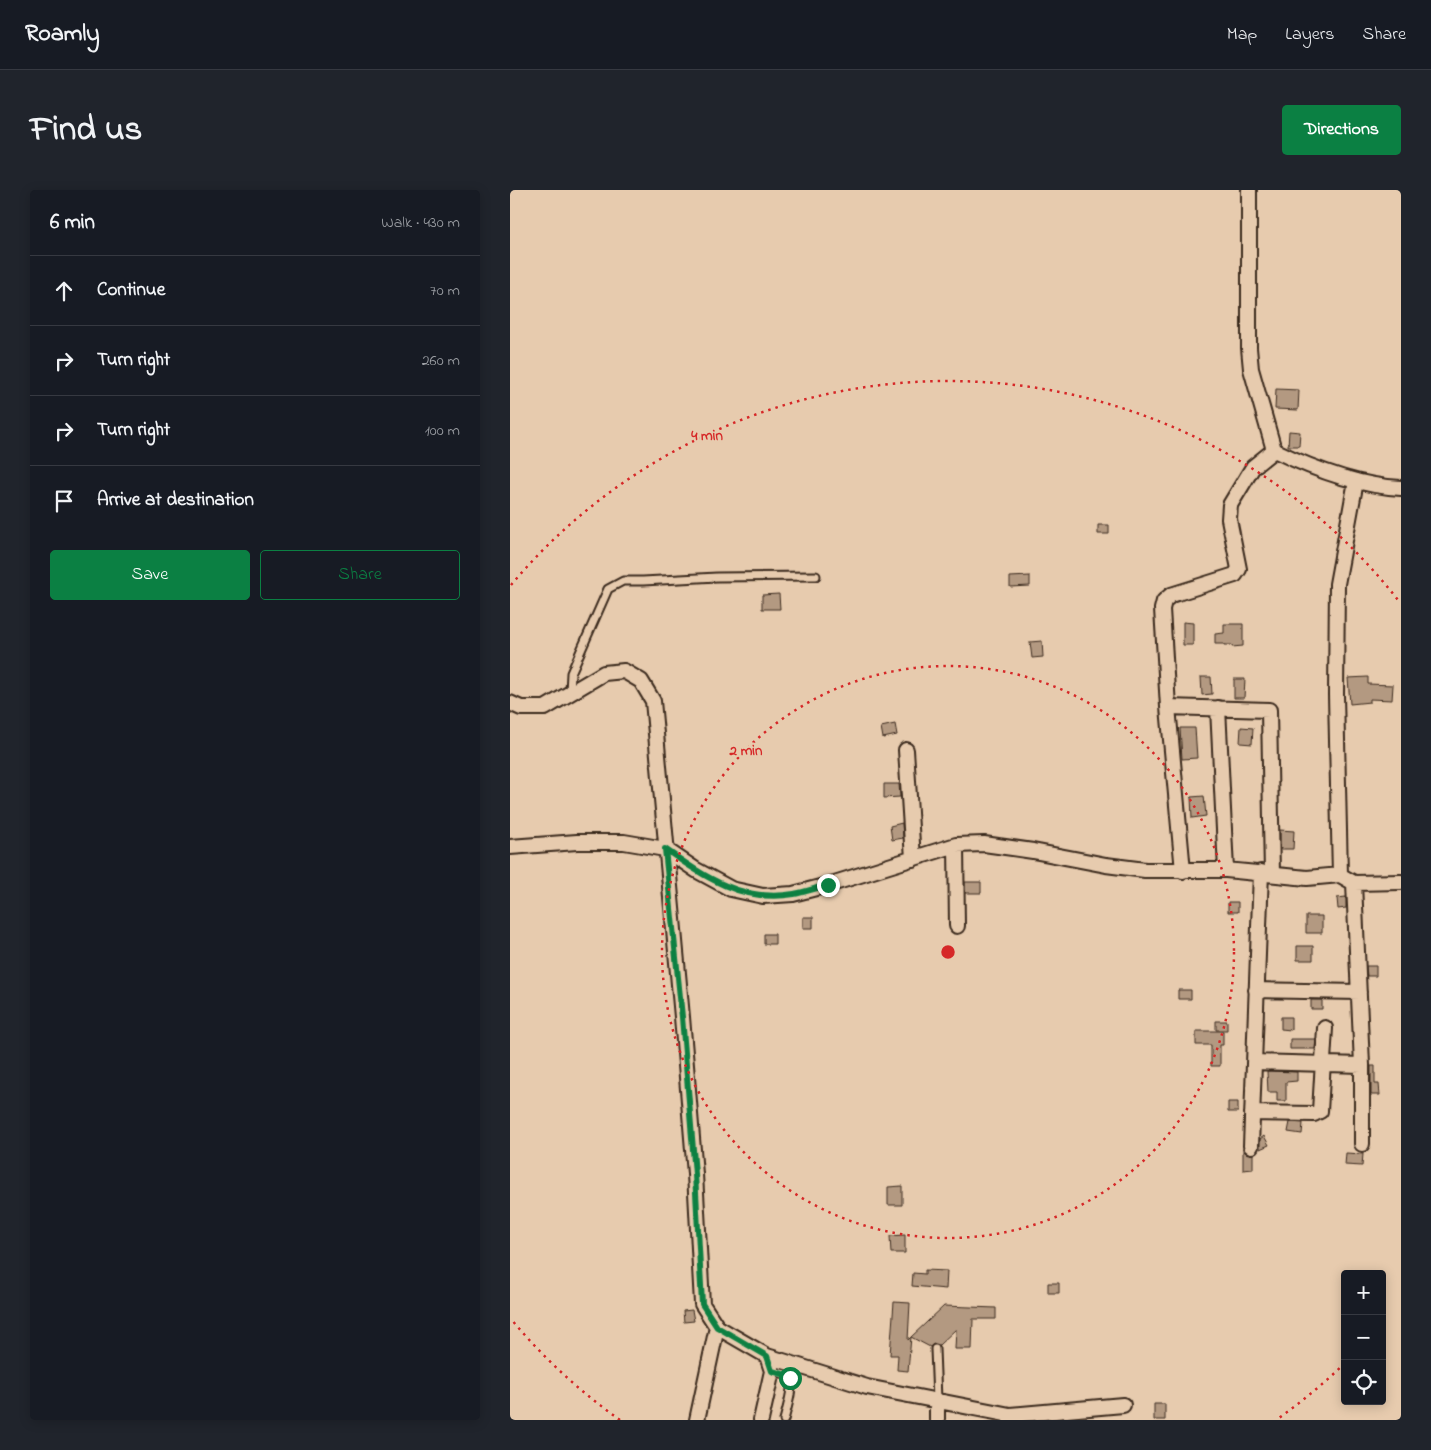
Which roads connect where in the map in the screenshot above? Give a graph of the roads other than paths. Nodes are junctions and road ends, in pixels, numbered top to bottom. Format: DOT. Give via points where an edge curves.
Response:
graph roads {
  1 [pos="1249,190"];
  2 [pos="1274,450"];
  3 [pos="1356,481"];
  4 [pos="1401,488"];
  5 [pos="816,576"];
  6 [pos="570,692"];
  7 [pos="510,703"];
  8 [pos="1168,707"];
  9 [pos="1218,708"];
  10 [pos="906,750"];
  11 [pos="956,845"];
  12 [pos="510,847"];
  13 [pos="665,849"];
  14 [pos="913,859"];
  15 [pos="1226,870"];
  16 [pos="1183,871"];
  17 [pos="1266,873"];
  18 [pos="1340,874"];
  19 [pos="1401,882"];
  20 [pos="1354,883"];
  21 [pos="957,926"];
  22 [pos="1256,990"];
  23 [pos="1359,992"];
  24 [pos="1325,1028"];
  25 [pos="1254,1062"];
  26 [pos="1324,1064"];
  27 [pos="1362,1065"];
  28 [pos="1252,1113"];
  29 [pos="1362,1144"];
  30 [pos="1251,1146"];
  31 [pos="717,1327"];
  32 [pos="936,1349"];
  33 [pos="767,1356"];
  34 [pos="772,1371"];
  35 [pos="937,1400"];
  36 [pos="1122,1406"];
  37 [pos="1010,1417"];
  38 [pos="697,1420"];
  39 [pos="762,1420"];
  40 [pos="784,1420"];
  41 [pos="937,1420"];
  1 -- 2 [label="street" via="1251,369"];
  2 -- 3 [label="street"];
  2 -- 8 [label="street" via="1253,467 1230,505 1229,519 1238,569 1235,575 1171,595 1164,601"];
  3 -- 4 [label="street"];
  3 -- 18 [label="street" via="1337,584"];
  5 -- 6 [label="lane" via="623,581 608,589 571,673"];
  6 -- 7 [label="street" via="544,708 521,708"];
  6 -- 13 [label="street" via="604,673 624,671 641,681 653,701"];
  8 -- 9 [label="street"];
  8 -- 16 [label="street"];
  9 -- 15 [label="street"];
  9 -- 17 [label="street" via="1269,710"];
  10 -- 14 [label="street"];
  11 -- 14 [label="street"];
  11 -- 16 [label="street" via="984,844 1106,865"];
  11 -- 21 [label="street"];
  12 -- 13 [label="street" via="624,842"];
  13 -- 14 [label="street" via="731,889 763,896 793,894"];
  13 -- 31 [label="street" via="683,1026 702,1304"];
  15 -- 16 [label="street"];
  15 -- 17 [label="street"];
  17 -- 18 [label="street" via="1308,878"];
  17 -- 22 [label="street"];
  18 -- 20 [label="street"];
  19 -- 20 [label="street"];
  20 -- 23 [label="street"];
  22 -- 23 [label="street"];
  22 -- 25 [label="street"];
  23 -- 27 [label="street"];
  24 -- 26 [label="street"];
  25 -- 26 [label="street"];
  25 -- 28 [label="street"];
  26 -- 27 [label="street"];
  26 -- 28 [label="street" via="1320,1111 1317,1114"];
  27 -- 29 [label="street"];
  28 -- 30 [label="street"];
  31 -- 33 [label="street"];
  31 -- 38 [label="street"];
  32 -- 35 [label="lane"];
  33 -- 34 [label="street"];
  33 -- 35 [label="street" via="867,1387"];
  34 -- 39 [label="street"];
  34 -- 40 [label="lane" via="786,1375 792,1385"];
  35 -- 37 [label="street"];
  35 -- 41 [label="street"];
  36 -- 37 [label="street"];
}
